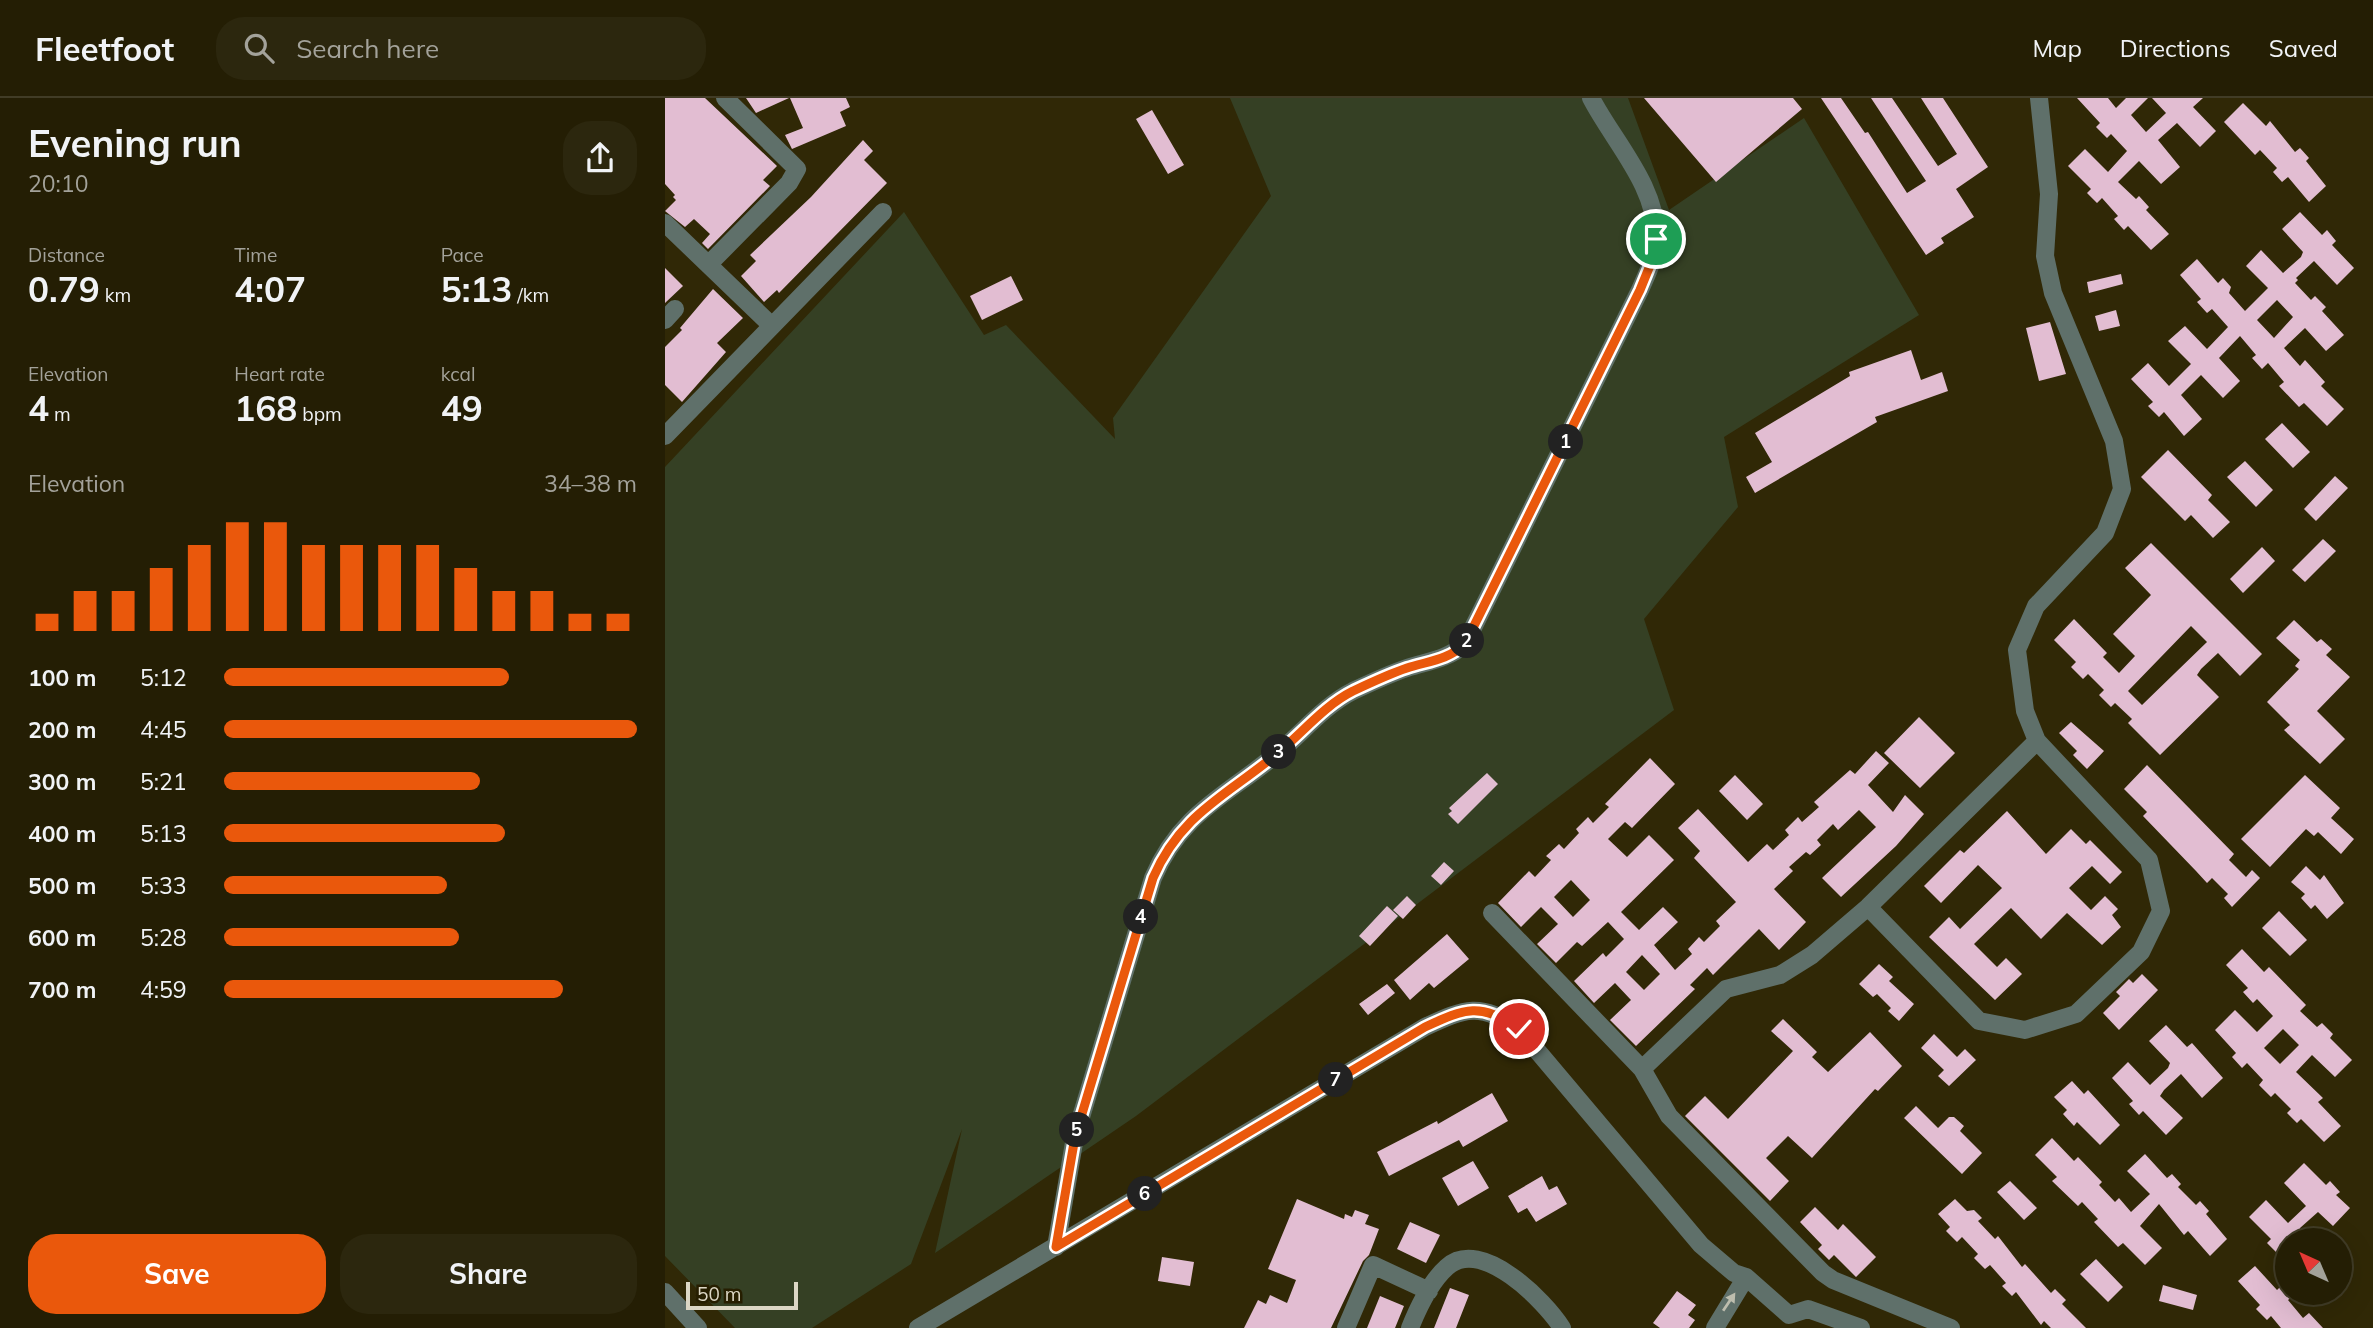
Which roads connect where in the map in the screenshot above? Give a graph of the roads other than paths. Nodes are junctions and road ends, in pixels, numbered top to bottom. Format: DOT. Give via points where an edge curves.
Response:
graph roads {
  1 [pos="725,98"];
  2 [pos="1591,98"];
  3 [pos="2039,98"];
  4 [pos="883,212"];
  5 [pos="665,223"];
  6 [pos="709,264"];
  7 [pos="772,326"];
  8 [pos="665,436"];
  9 [pos="2037,741"];
  10 [pos="1868,907"];
  11 [pos="1492,913"];
  12 [pos="1642,1069"];
  13 [pos="1056,1247"];
  14 [pos="1746,1277"];
  15 [pos="1429,1291"];
  16 [pos="665,1292"];
  17 [pos="1784,1321"];
  18 [pos="698,1328"];
  19 [pos="918,1328"];
  20 [pos="1346,1328"];
  21 [pos="1410,1328"];
  22 [pos="1562,1328"];
  23 [pos="1716,1328"];
  24 [pos="1861,1328"];
  25 [pos="1951,1328"];
  1 -- 6 [label="street" via="797,169 789,183"];
  2 -- 13 [label="street" via="1635,170 1653,213 1656,239 1640,290 1465,644 1454,653 1406,668 1328,707 1271,758 1217,797 1165,850 1075,1137"];
  3 -- 9 [label="street" via="2049,194 2047,268 2114,441 2122,489 2105,533 2036,606 2017,650 2025,711"];
  4 -- 7 [label="street"];
  5 -- 6 [label="street"];
  6 -- 7 [label="street"];
  7 -- 8 [label="street"];
  9 -- 10 [label="street"];
  9 -- 10 [label="street" via="2149,860 2161,911 2141,952 2076,1014 2025,1030 1979,1021"];
  10 -- 12 [label="street" via="1796,967 1726,989"];
  11 -- 12 [label="street"];
  12 -- 25 [label="street" via="1669,1116 1823,1273"];
  13 -- 14 [label="street" via="1425,1027 1470,1010 1490,1011 1519,1029 1688,1230 1734,1273"];
  13 -- 19 [label="street"];
  14 -- 17 [label="street"];
  23 -- 14 [label="street, one-way"];
  15 -- 20 [label="street" via="1373,1265"];
  15 -- 21 [label="street"];
  15 -- 22 [label="street" via="1448,1265 1465,1260 1496,1265 1529,1291"];
  16 -- 18 [label="street"];
  17 -- 24 [label="street" via="1808,1309"];
}
